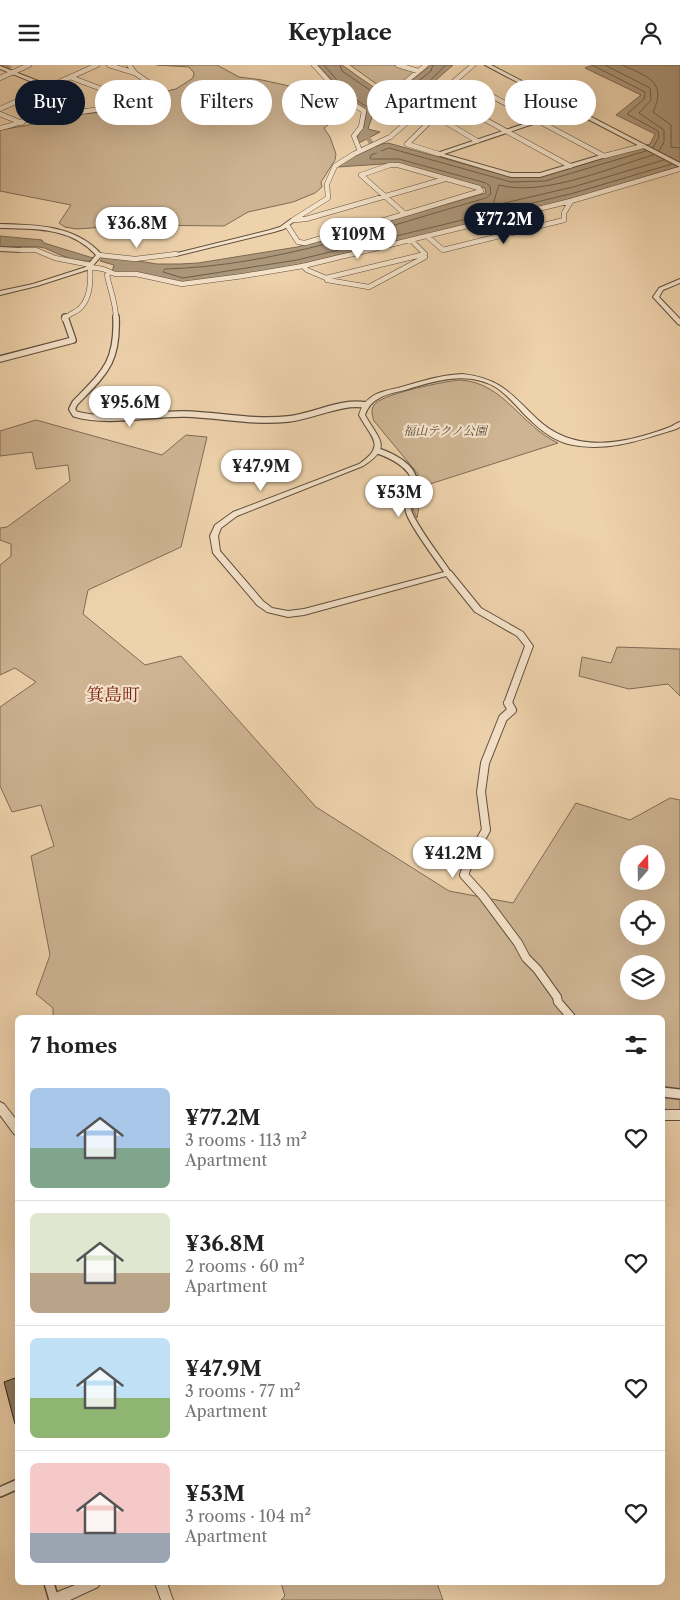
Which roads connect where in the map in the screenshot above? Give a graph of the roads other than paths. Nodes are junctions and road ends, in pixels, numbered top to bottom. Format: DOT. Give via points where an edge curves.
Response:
graph roads {
  1 [pos="18,65"];
  2 [pos="29,65"];
  3 [pos="97,65"];
  4 [pos="109,65"];
  5 [pos="129,65"];
  6 [pos="314,65"];
  7 [pos="398,65"];
  8 [pos="426,65"];
  9 [pos="472,65"];
  10 [pos="487,65"];
  11 [pos="0,67"];
  12 [pos="9,71"];
  13 [pos="418,71"];
  14 [pos="0,73"];
  15 [pos="135,73"];
  16 [pos="70,77"];
  17 [pos="0,78"];
  18 [pos="32,80"];
  19 [pos="64,80"];
  20 [pos="145,80"];
  21 [pos="407,80"];
  22 [pos="455,80"];
  23 [pos="516,80"];
  24 [pos="95,86"];
  25 [pos="15,102"];
  26 [pos="0,109"];
  27 [pos="0,114"];
  28 [pos="15,120"];
  29 [pos="596,122"];
  30 [pos="495,124"];
  31 [pos="16,125"];
  32 [pos="405,125"];
  33 [pos="427,125"];
  34 [pos="449,125"];
  35 [pos="526,125"];
  36 [pos="546,125"];
  37 [pos="0,128"];
  38 [pos="508,131"];
  39 [pos="477,141"];
  40 [pos="643,146"];
  41 [pos="362,151"];
  42 [pos="439,154"];
  43 [pos="604,156"];
  44 [pos="570,165"];
  45 [pos="680,167"];
  46 [pos="447,179"];
  47 [pos="384,196"];
  48 [pos="571,201"];
  49 [pos="404,214"];
  50 [pos="293,220"];
  51 [pos="493,220"];
  52 [pos="287,225"];
  53 [pos="0,226"];
  54 [pos="509,234"];
  55 [pos="427,236"];
  56 [pos="410,240"];
  57 [pos="0,249"];
  58 [pos="20,250"];
  59 [pos="176,253"];
  60 [pos="425,254"];
  61 [pos="99,255"];
  62 [pos="91,266"];
  63 [pos="303,266"];
  64 [pos="109,273"];
  65 [pos="326,278"];
  66 [pos="680,281"];
  67 [pos="0,293"];
  68 [pos="680,323"];
  69 [pos="0,359"];
  70 [pos="366,405"];
  71 [pos="680,424"];
  72 [pos="378,451"];
  73 [pos="448,573"];
  74 [pos="508,703"];
  75 [pos="569,1015"];
  76 [pos="665,1092"];
  77 [pos="680,1094"];
  78 [pos="0,1107"];
  79 [pos="665,1115"];
  80 [pos="680,1115"];
  81 [pos="15,1127"];
  82 [pos="15,1486"];
  83 [pos="0,1492"];
  84 [pos="50,1585"];
  85 [pos="89,1585"];
  86 [pos="163,1585"];
  87 [pos="54,1600"];
  88 [pos="167,1600"];
  1 -- 12 [label="street"];
  2 -- 12 [label="street"];
  3 -- 16 [label="street"];
  4 -- 15 [label="street"];
  5 -- 15 [label="street"];
  6 -- 41 [label="street" via="340,94 364,111 361,127 354,136"];
  7 -- 13 [label="street"];
  8 -- 13 [label="street"];
  9 -- 22 [label="street"];
  10 -- 23 [label="street"];
  11 -- 12 [label="street"];
  12 -- 14 [label="street"];
  12 -- 17 [label="street"];
  12 -- 18 [label="street"];
  13 -- 21 [label="street"];
  15 -- 20 [label="street"];
  16 -- 19 [label="street"];
  16 -- 24 [label="street"];
  25 -- 26 [label="street"];
  27 -- 28 [label="street"];
  29 -- 40 [label="street"];
  30 -- 38 [label="street"];
  31 -- 37 [label="street"];
  32 -- 41 [label="street"];
  33 -- 42 [label="street" via="407,144"];
  34 -- 39 [label="street"];
  35 -- 38 [label="street"];
  36 -- 43 [label="street"];
  38 -- 39 [label="street"];
  38 -- 44 [label="street"];
  39 -- 42 [label="street"];
  40 -- 43 [label="street"];
  40 -- 45 [label="street"];
  41 -- 50 [label="street" via="335,166 327,184 328,199"];
  42 -- 44 [label="street" via="511,175 540,175"];
  43 -- 44 [label="street"];
  45 -- 48 [label="street"];
  46 -- 47 [label="street"];
  46 -- 47 [label="street" via="398,165 361,175"];
  46 -- 49 [label="street" via="481,191"];
  47 -- 49 [label="street"];
  47 -- 50 [label="street"];
  48 -- 51 [label="street"];
  48 -- 54 [label="street" via="564,220"];
  49 -- 52 [label="street" via="305,243 298,242"];
  50 -- 52 [label="street"];
  51 -- 54 [label="street"];
  51 -- 55 [label="street"];
  52 -- 59 [label="street"];
  53 -- 61 [label="street" via="62,231 86,242"];
  54 -- 55 [label="street" via="443,250"];
  55 -- 56 [label="street"];
  56 -- 60 [label="street"];
  56 -- 63 [label="street"];
  57 -- 58 [label="street"];
  58 -- 62 [label="street" via="36,250"];
  59 -- 61 [label="street" via="135,259"];
  60 -- 65 [label="street"];
  60 -- 65 [label="street" via="368,287"];
  61 -- 62 [label="street"];
  62 -- 64 [label="street"];
  62 -- 67 [label="street"];
  62 -- 69 [label="street" via="82,307 64,318 73,341"];
  63 -- 64 [label="street" via="187,283"];
  63 -- 65 [label="street"];
  64 -- 70 [label="street" via="118,335 105,372 75,403 72,409 75,414 92,419 171,414 263,421 290,419 352,403"];
  66 -- 68 [label="street" via="661,289 656,297"];
  70 -- 71 [label="street" via="385,393 455,376 484,380 498,386 543,429 570,442 604,446 625,443"];
  70 -- 72 [label="street" via="362,415 376,435"];
  72 -- 73 [label="street" via="397,458 412,475 414,483 408,501 409,514"];
  72 -- 73 [label="street" via="361,465 235,514 218,527 214,536 216,551 260,603 270,610 288,614"];
  73 -- 74 [label="street" via="478,610 520,634 529,646"];
  74 -- 75 [label="street" via="512,710 503,718 485,763 481,791 486,830 464,875 483,896"];
  76 -- 77 [label="street"];
  78 -- 81 [label="street"];
  79 -- 80 [label="street"];
  82 -- 83 [label="street"];
  84 -- 87 [label="street"];
  85 -- 87 [label="street"];
  86 -- 88 [label="street"];
}
